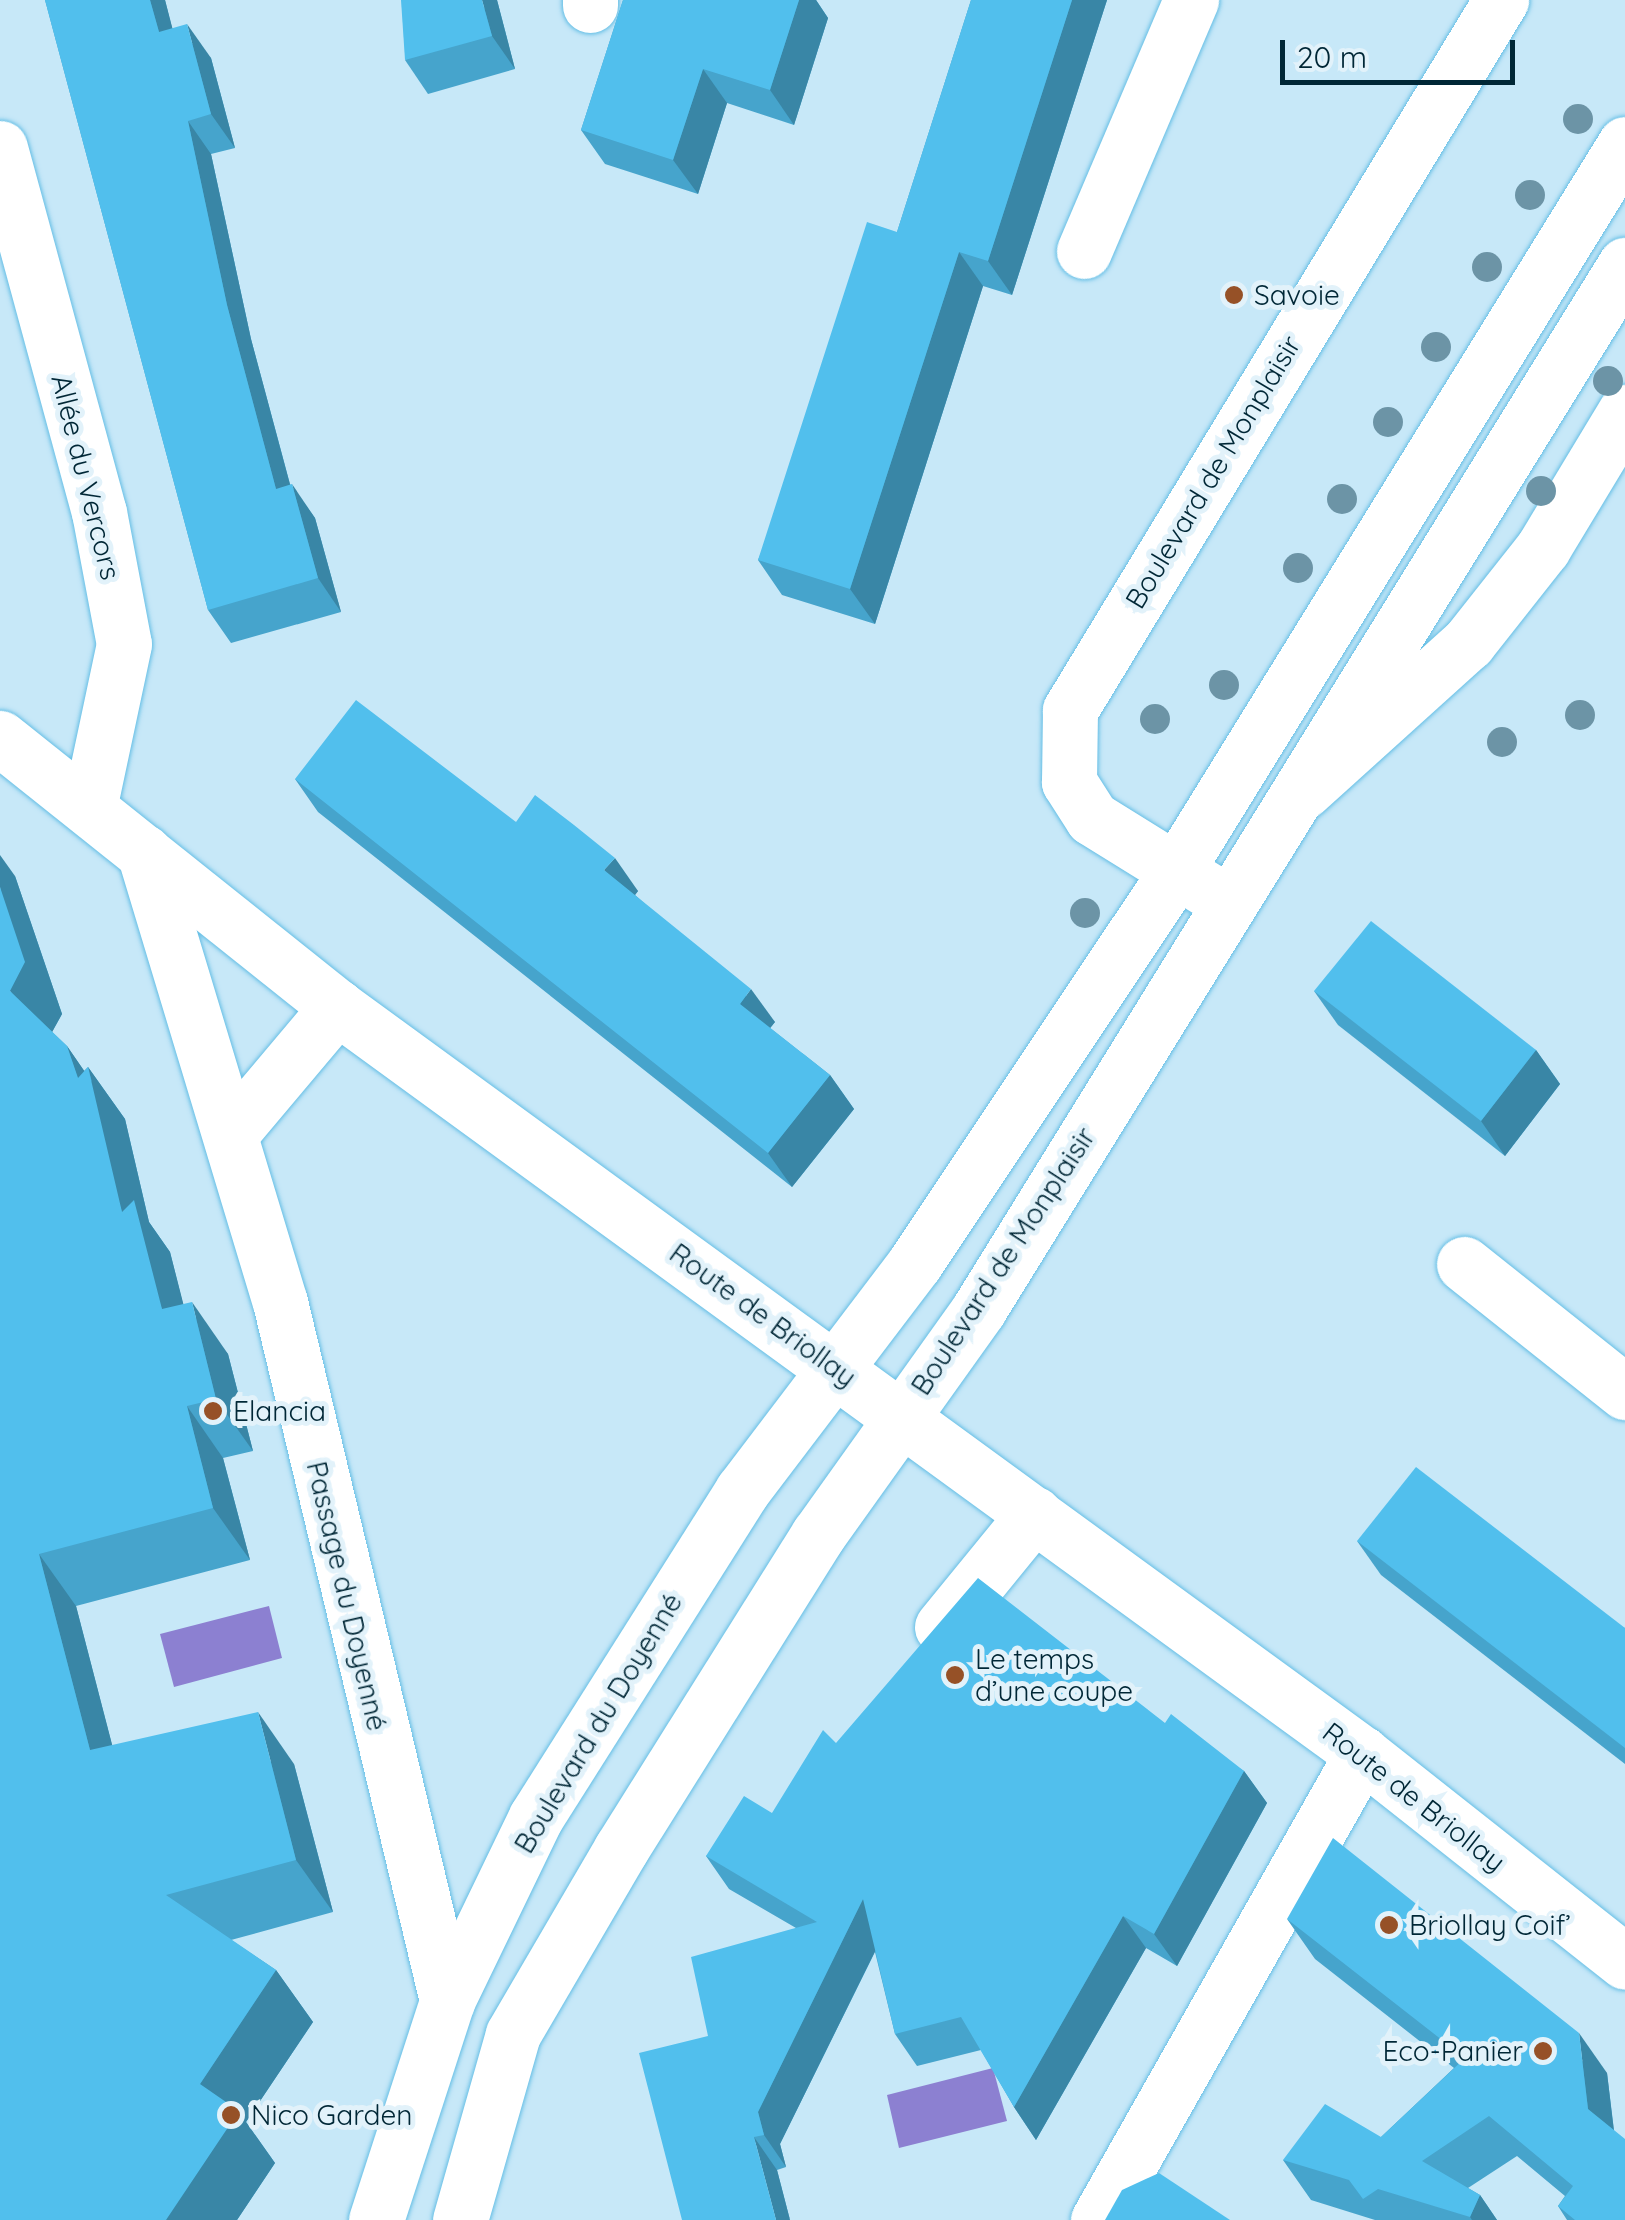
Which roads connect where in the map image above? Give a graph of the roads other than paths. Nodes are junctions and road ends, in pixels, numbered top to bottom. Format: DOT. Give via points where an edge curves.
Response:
graph roads {
  1 [pos="1191,0"];
  2 [pos="1501,0"];
  3 [pos="1625,144"];
  4 [pos="0,148"];
  5 [pos="1084,251"];
  6 [pos="1625,264"];
  7 [pos="1625,412"];
  8 [pos="0,738"];
  9 [pos="1294,799"];
  10 [pos="89,808"];
  11 [pos="144,852"];
  12 [pos="1174,874"];
  13 [pos="1229,903"];
  14 [pos="337,1007"];
  15 [pos="231,1133"];
  16 [pos="1464,1264"];
  17 [pos="835,1368"];
  18 [pos="1625,1392"];
  19 [pos="902,1415"];
  20 [pos="1034,1514"];
  21 [pos="942,1627"];
  22 [pos="1362,1754"];
  23 [pos="1625,1962"];
  24 [pos="447,2001"];
  25 [pos="376,2220"];
  26 [pos="460,2220"];
  27 [pos="1098,2220"];
  1 -- 5 [label="street"];
  2 -- 12 [label="street, Boulevard de Monplaisir" via="1070,710 1069,782 1092,818"];
  3 -- 12 [label="street"];
  4 -- 10 [label="street, Allée du Vercors" via="99,512 124,644"];
  6 -- 9 [label="street, Boulevard de Monplaisir"];
  7 -- 9 [label="street, Boulevard de Monplaisir" via="1543,548 1468,642"];
  8 -- 10 [label="street, Route de Briollay"];
  9 -- 13 [label="street, Boulevard de Monplaisir"];
  10 -- 11 [label="street, Route de Briollay"];
  11 -- 14 [label="street, Route de Briollay"];
  11 -- 15 [label="street, Passage du Doyenné"];
  12 -- 13 [label="street, Boulevard de Monplaisir"];
  12 -- 17 [label="street"];
  13 -- 19 [label="street, Boulevard de Monplaisir" via="979,1309"];
  14 -- 15 [label="street"];
  14 -- 17 [label="street, Route de Briollay"];
  15 -- 24 [label="street, Passage du Doyenné"];
  16 -- 18 [label="street"];
  17 -- 19 [label="street, Route de Briollay"];
  17 -- 24 [label="street, Boulevard du Doyenné" via="742,1490 536,1818"];
  19 -- 20 [label="street, Route de Briollay"];
  19 -- 26 [label="street" via="712,1698 514,2034"];
  20 -- 21 [label="street"];
  20 -- 22 [label="street, Route de Briollay"];
  22 -- 23 [label="street, Route de Briollay"];
  22 -- 27 [label="street"];
  24 -- 25 [label="street, Boulevard du Doyenné"];
}
